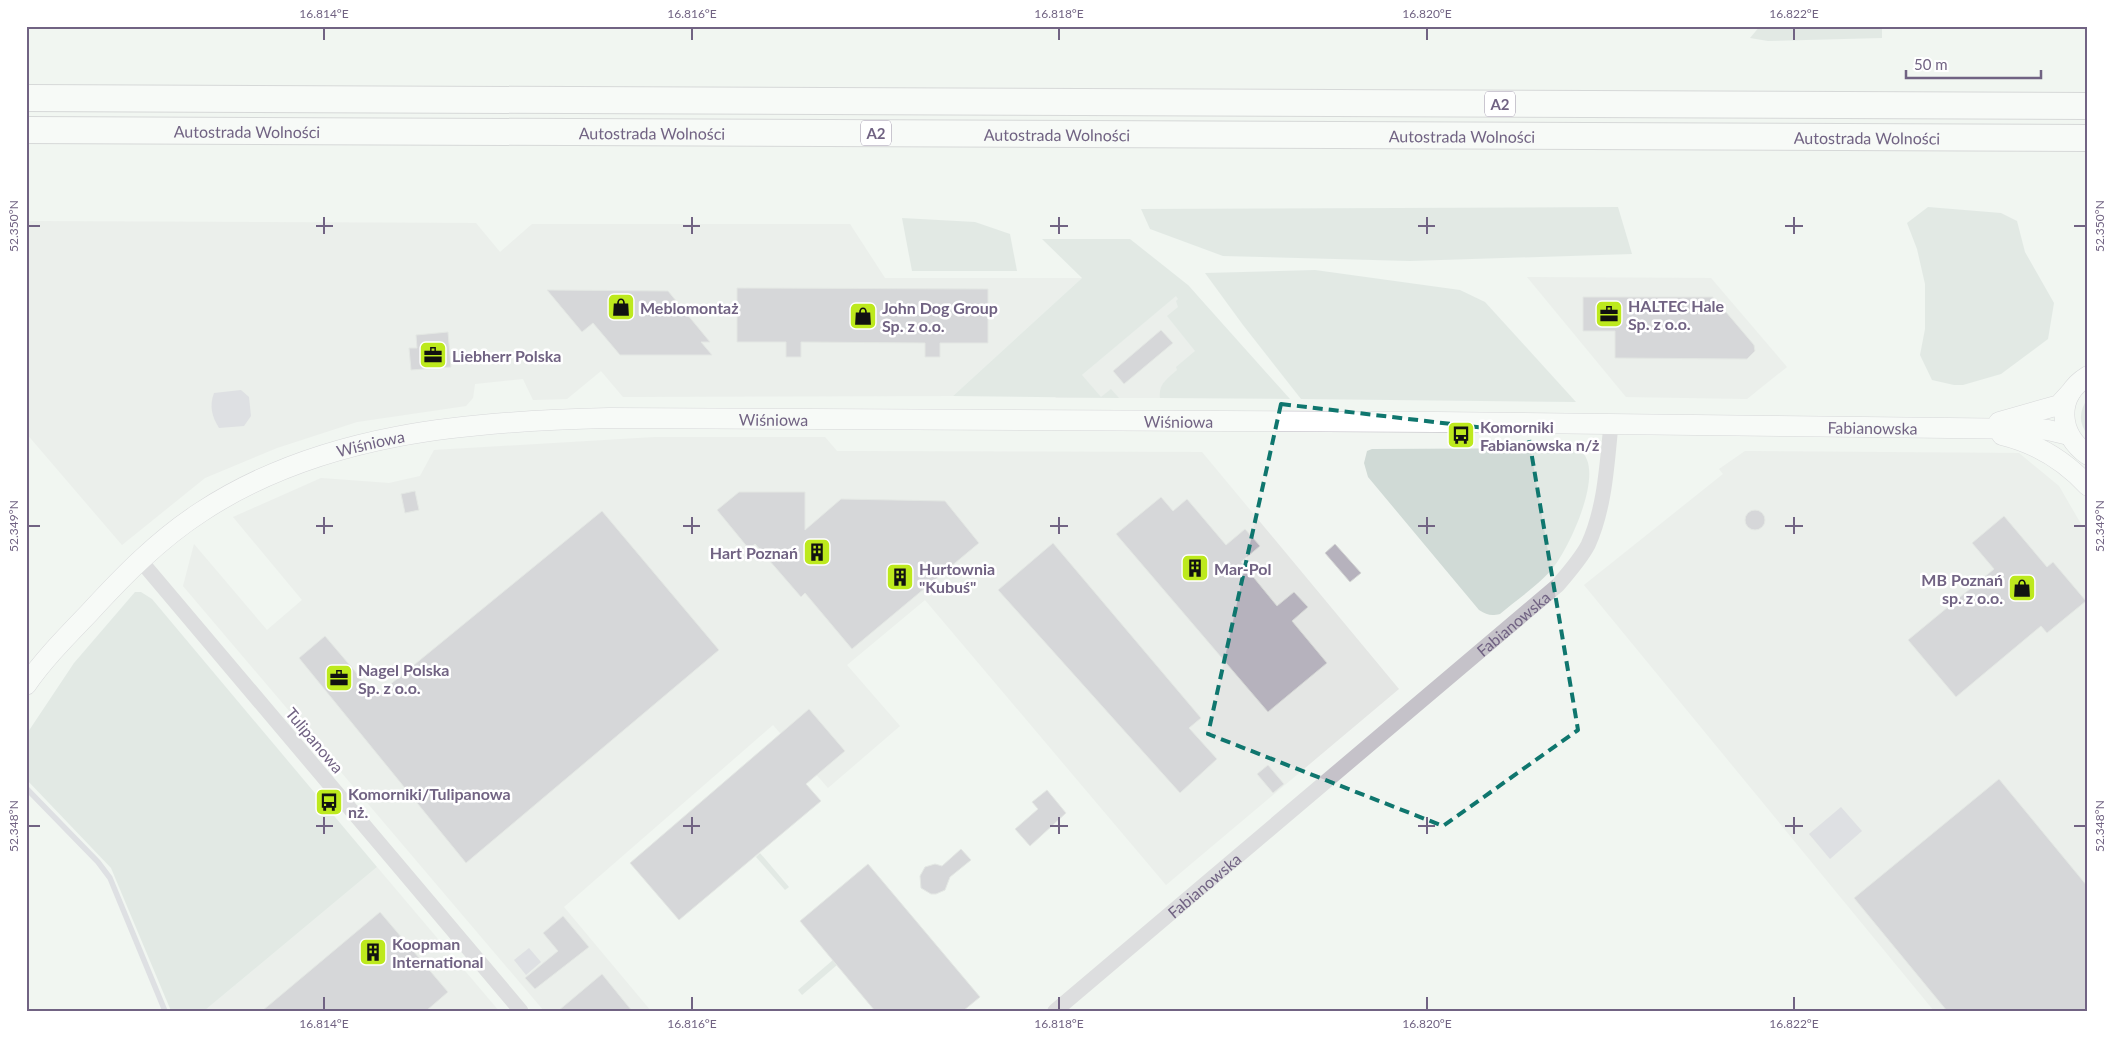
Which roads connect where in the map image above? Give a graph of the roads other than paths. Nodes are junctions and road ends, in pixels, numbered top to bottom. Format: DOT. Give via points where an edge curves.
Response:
graph roads {
  1 [pos="26,98"];
  2 [pos="2088,106"];
  3 [pos="26,130"];
  4 [pos="2088,138"];
  5 [pos="2088,376"];
  6 [pos="2070,392"];
  7 [pos="1611,424"];
  8 [pos="1978,429"];
  9 [pos="2069,435"];
  10 [pos="2088,455"];
  11 [pos="2088,486"];
  12 [pos="140,560"];
  13 [pos="26,685"];
  14 [pos="521,1011"];
  15 [pos="1055,1011"];
  1 -- 2 [label="highway, Autostrada Wolności / A2"];
  3 -- 4 [label="highway, Autostrada Wolności / A2"];
  5 -- 6 [label="street, Fabianowska"];
  6 -- 8 [label="street, Fabianowska" via="2059,405"];
  6 -- 9 [label="street" via="2064,421"];
  7 -- 8 [label="street, Fabianowska"];
  7 -- 12 [label="street, Wiśniowa" via="609,418 469,425 380,440 285,468 200,512"];
  7 -- 15 [label="street, Fabianowska" via="1606,476 1588,545 1558,585"];
  8 -- 9 [label="street, Fabianowska" via="2048,430"];
  8 -- 11 [label="street" via="2020,439 2050,455"];
  9 -- 10 [label="street"];
  12 -- 13 [label="street, Wiśniowa"];
  12 -- 14 [label="street, Tulipanowa"];
}
